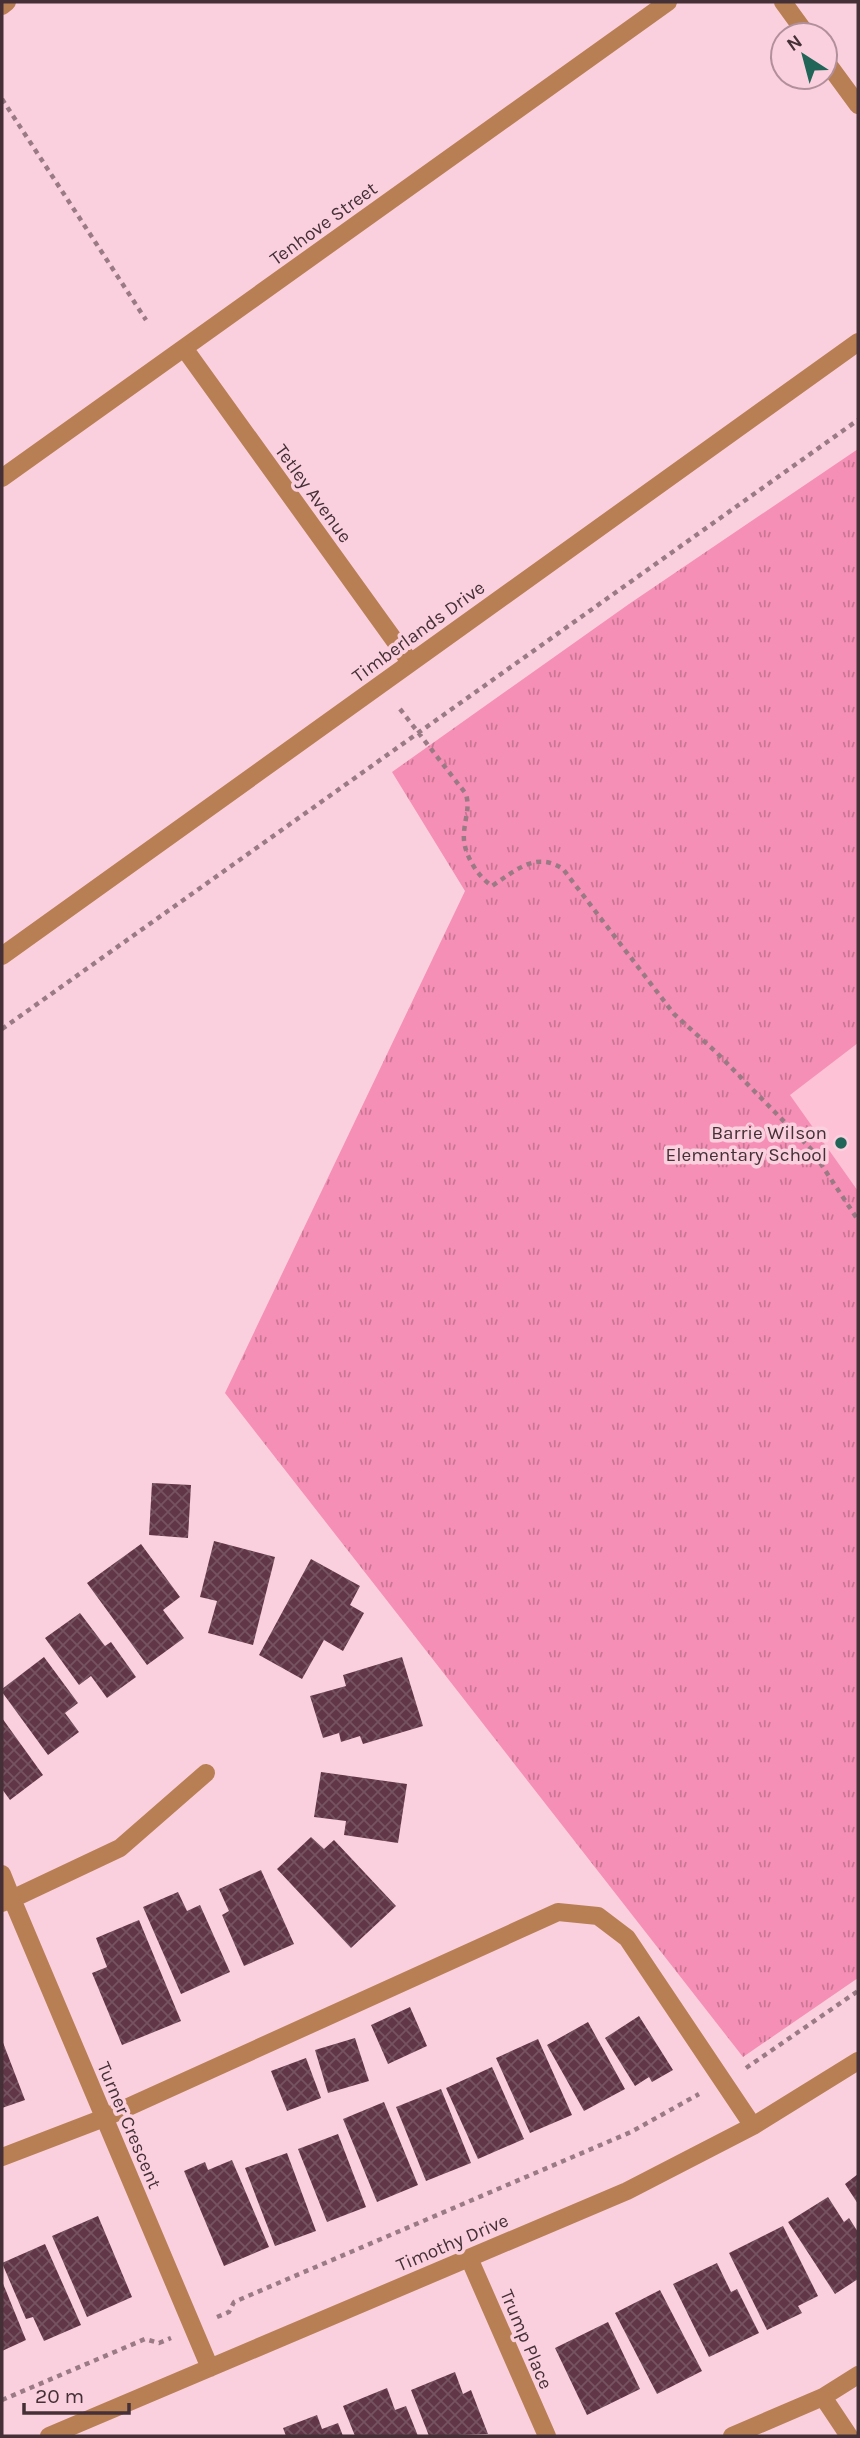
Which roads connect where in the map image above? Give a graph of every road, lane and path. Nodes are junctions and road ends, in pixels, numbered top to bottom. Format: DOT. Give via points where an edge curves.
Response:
graph roads {
  1 [pos="7,2"];
  2 [pos="668,2"];
  3 [pos="783,2"];
  4 [pos="2,6"];
  5 [pos="797,21"];
  6 [pos="839,79"];
  7 [pos="2,99"];
  8 [pos="858,105"];
  9 [pos="146,320"];
  10 [pos="858,342"];
  11 [pos="184,348"];
  12 [pos="858,419"];
  13 [pos="2,478"];
  14 [pos="410,663"];
  15 [pos="400,709"];
  16 [pos="419,733"];
  17 [pos="2,956"];
  18 [pos="2,1029"];
  19 [pos="858,1220"];
  20 [pos="206,1773"];
  21 [pos="2,1874"];
  22 [pos="7,1901"];
  23 [pos="858,1991"];
  24 [pos="858,2061"];
  25 [pos="722,2082"];
  26 [pos="104,2118"];
  27 [pos="753,2126"];
  28 [pos="2,2157"];
  29 [pos="469,2258"];
  30 [pos="229,2312"];
  31 [pos="159,2343"];
  32 [pos="210,2368"];
  33 [pos="858,2375"];
  34 [pos="823,2397"];
  35 [pos="2,2400"];
  36 [pos="49,2436"];
  37 [pos="547,2436"];
  38 [pos="732,2436"];
  39 [pos="849,2436"];
  1 -- 4 [label="street"];
  2 -- 11 [label="street, Tenhove Street"];
  3 -- 5 [label="street"];
  6 -- 8 [label="street"];
  7 -- 9 [label="path"];
  10 -- 14 [label="street, Timberlands Drive"];
  11 -- 13 [label="street, Tenhove Street"];
  11 -- 14 [label="street, Tetley Avenue"];
  12 -- 16 [label="path"];
  14 -- 17 [label="street, Timberlands Drive"];
  15 -- 16 [label="path"];
  16 -- 18 [label="path"];
  16 -- 19 [label="path" via="466,794 470,808 463,837 486,882 492,887 535,860 551,861 563,869 674,1014 811,1149"];
  20 -- 22 [label="street" via="120,1848"];
  21 -- 22 [label="street, Turner Crescent"];
  22 -- 26 [label="street, Turner Crescent"];
  23 -- 25 [label="path"];
  24 -- 27 [label="street, Timothy Drive"];
  25 -- 26 [label="street" via="627,1938 598,1916 558,1912"];
  25 -- 27 [label="street"];
  25 -- 30 [label="path" via="631,2132 234,2302"];
  26 -- 28 [label="street"];
  26 -- 32 [label="street, Turner Crescent"];
  27 -- 29 [label="street, Timothy Drive" via="627,2192"];
  29 -- 32 [label="street, Timothy Drive"];
  29 -- 37 [label="street, Trump Place"];
  31 -- 35 [label="path" via="145,2339"];
  32 -- 36 [label="street, Timothy Drive"];
  33 -- 34 [label="street"];
  34 -- 38 [label="street"];
  34 -- 39 [label="street"];
}
